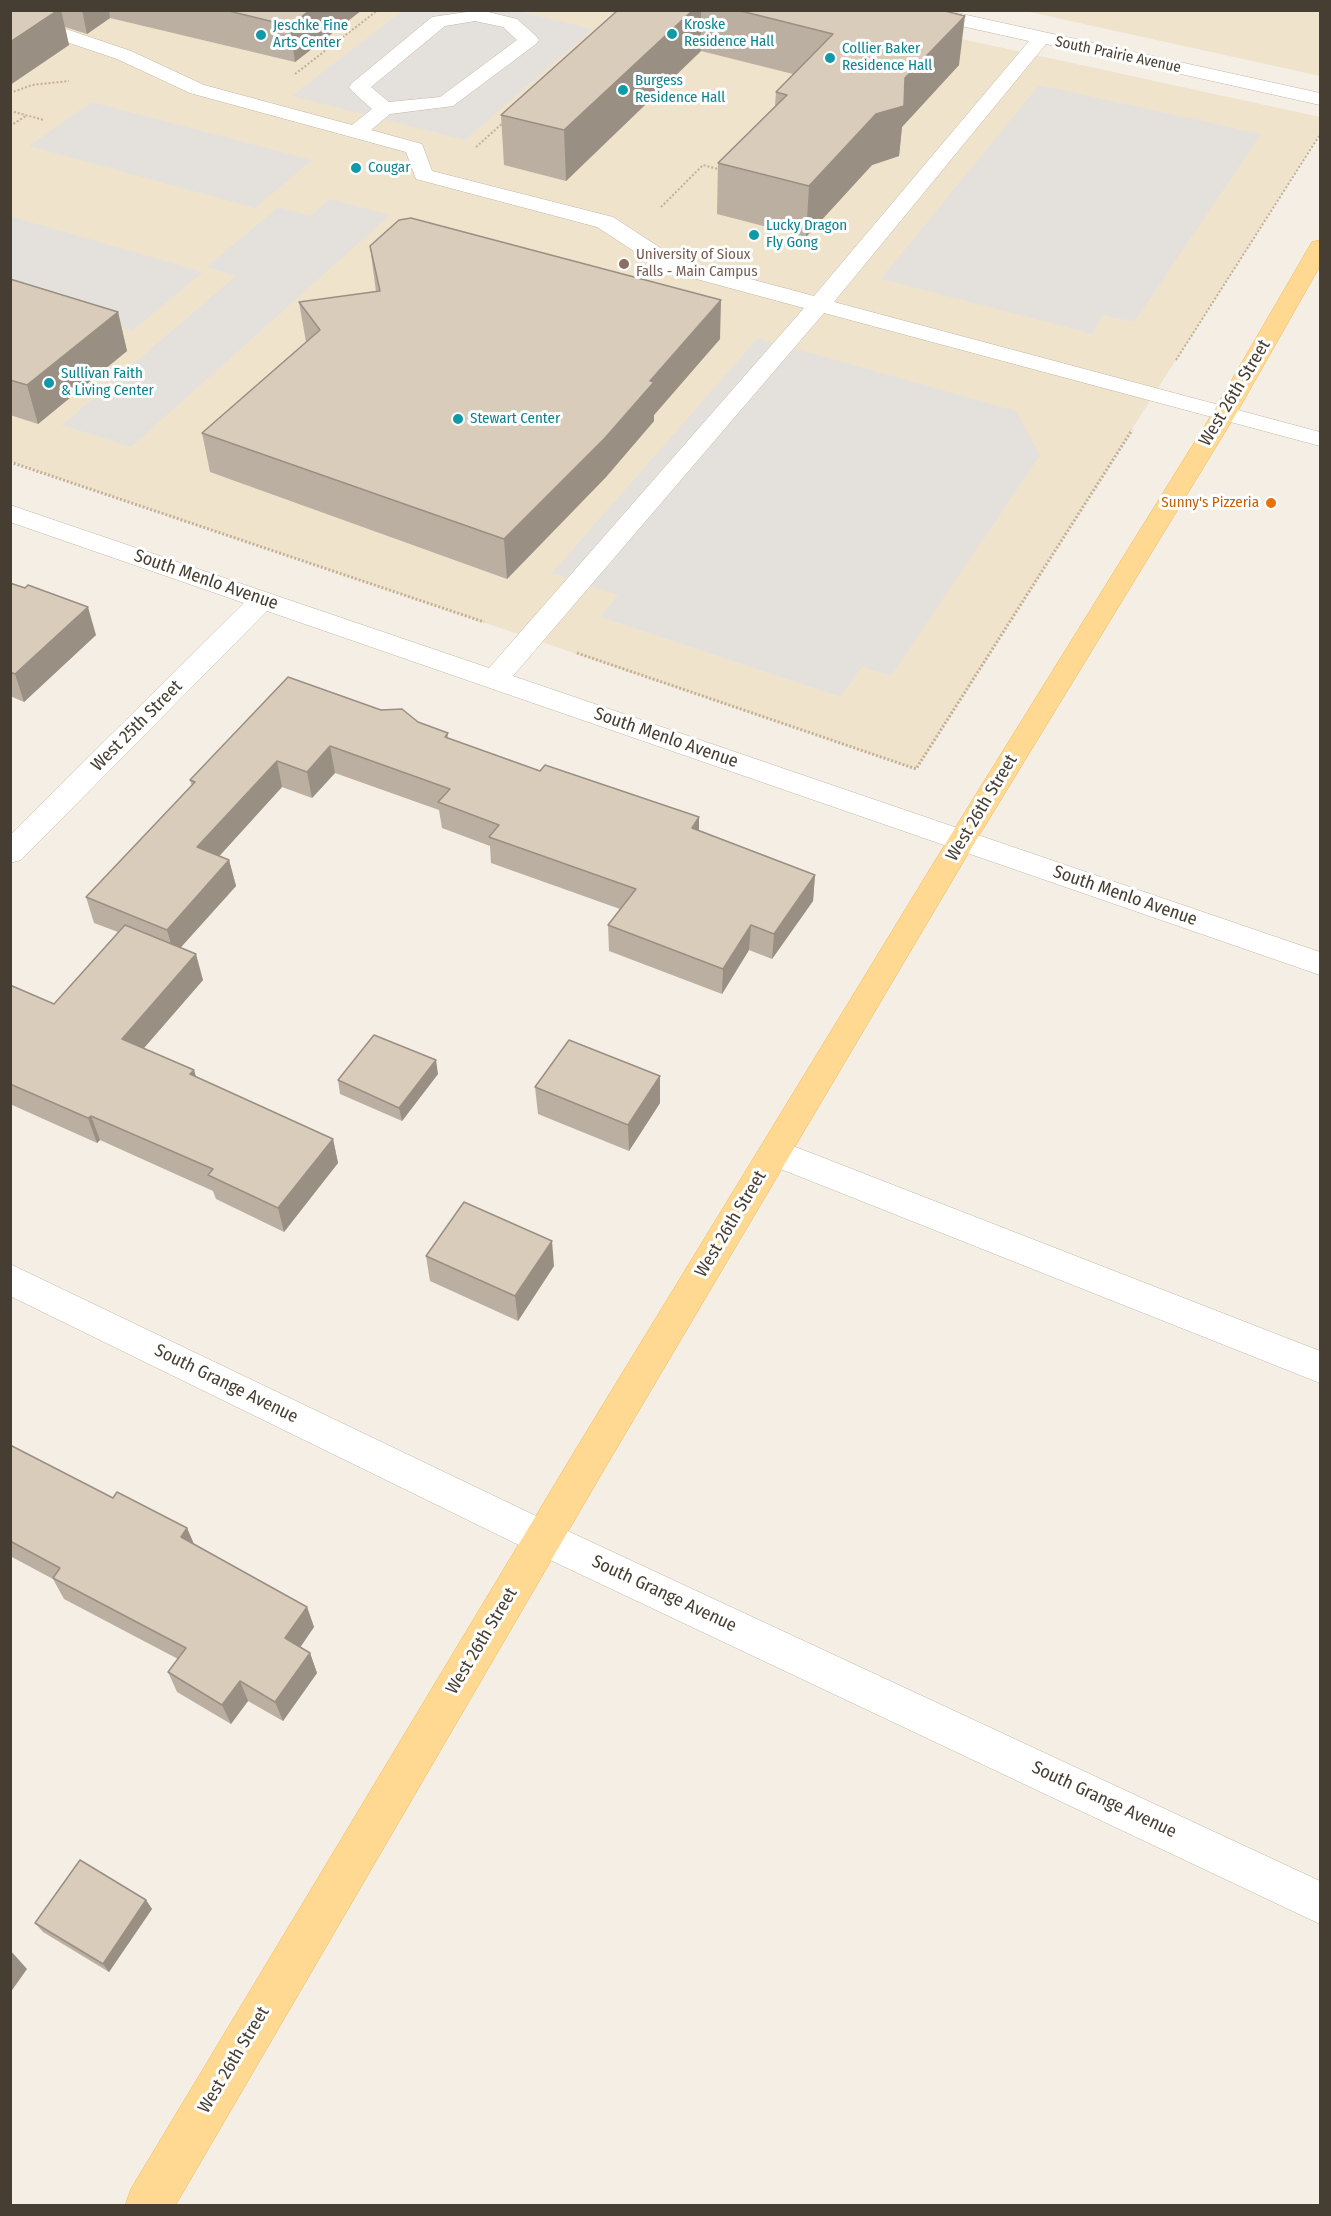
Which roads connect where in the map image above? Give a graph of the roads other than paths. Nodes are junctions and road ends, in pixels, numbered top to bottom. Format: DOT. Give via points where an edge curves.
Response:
graph roads {
  1 [pos="916,10"];
  2 [pos="10,16"];
  3 [pos="1041,38"];
  4 [pos="1320,99"];
  5 [pos="384,110"];
  6 [pos="356,132"];
  7 [pos="1320,247"];
  8 [pos="819,305"];
  9 [pos="1224,414"];
  10 [pos="1320,439"];
  11 [pos="10,513"];
  12 [pos="262,599"];
  13 [pos="495,679"];
  14 [pos="962,840"];
  15 [pos="10,853"];
  16 [pos="1320,964"];
  17 [pos="775,1152"];
  18 [pos="10,1279"];
  19 [pos="1320,1368"];
  20 [pos="543,1538"];
  21 [pos="1320,1903"];
  22 [pos="148,2205"];
  1 -- 3 [label="street, South Prairie Avenue"];
  2 -- 6 [label="street" via="124,55 197,89"];
  3 -- 4 [label="street, South Prairie Avenue"];
  3 -- 8 [label="street"];
  5 -- 5 [label="street" via="359,87 439,21 476,15 510,23 529,40 446,102"];
  5 -- 6 [label="street"];
  6 -- 8 [label="street" via="415,148 423,175 605,222 671,265"];
  7 -- 9 [label="main road, West 26th Street"];
  8 -- 9 [label="street"];
  8 -- 13 [label="street"];
  9 -- 10 [label="street"];
  9 -- 14 [label="main road, West 26th Street"];
  11 -- 12 [label="street, South Menlo Avenue"];
  12 -- 13 [label="street, South Menlo Avenue"];
  12 -- 15 [label="street, West 25th Street"];
  13 -- 14 [label="street, South Menlo Avenue"];
  14 -- 16 [label="street, South Menlo Avenue"];
  14 -- 17 [label="main road, West 26th Street"];
  17 -- 19 [label="street"];
  17 -- 20 [label="main road, West 26th Street"];
  18 -- 20 [label="street, South Grange Avenue"];
  20 -- 21 [label="street, South Grange Avenue"];
  20 -- 22 [label="main road, West 26th Street"];
}
